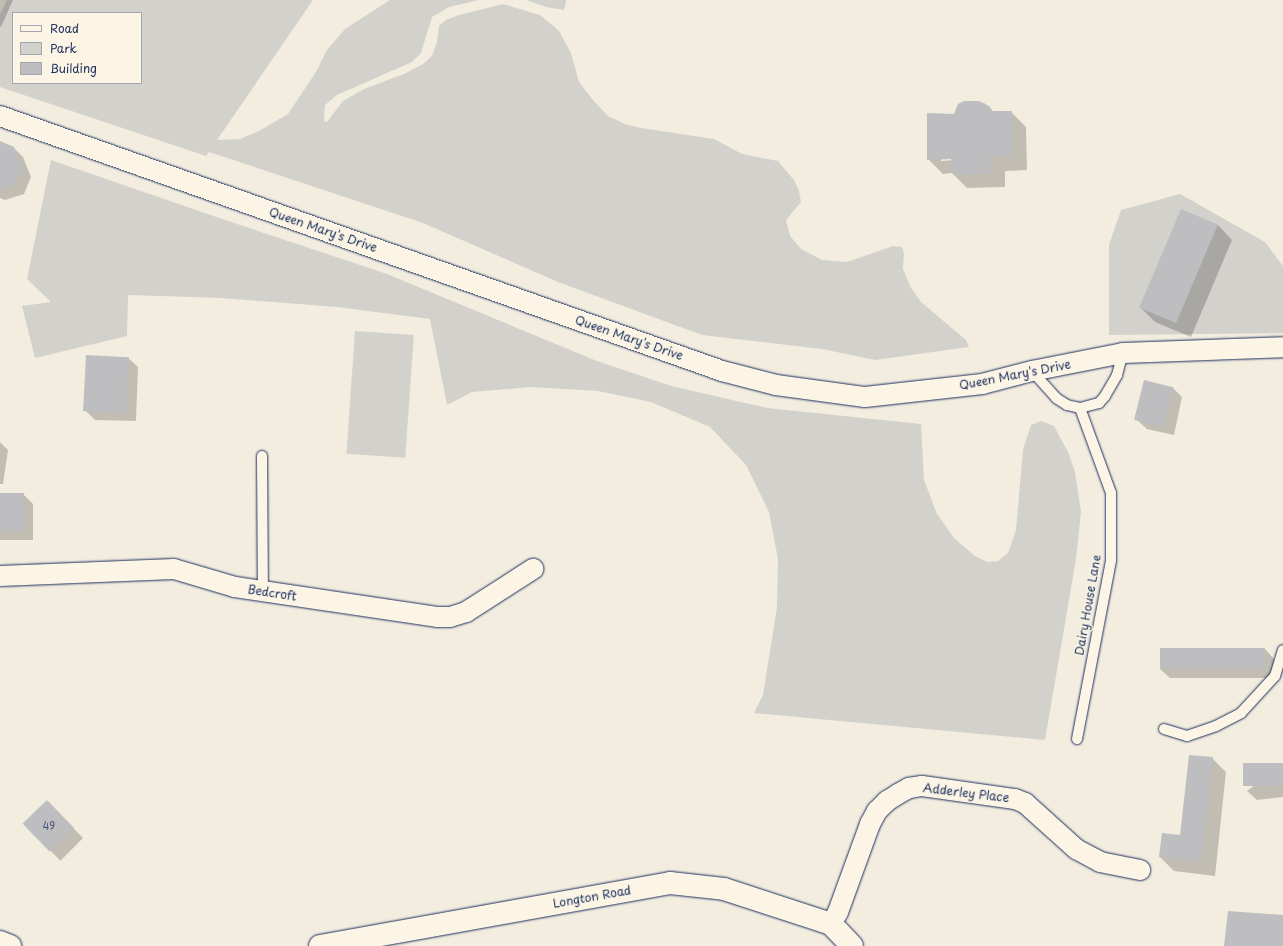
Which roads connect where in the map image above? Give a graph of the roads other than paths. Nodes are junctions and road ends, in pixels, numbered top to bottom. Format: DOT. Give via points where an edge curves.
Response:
graph roads {
  1 [pos="0,116"];
  2 [pos="1283,347"];
  3 [pos="1123,353"];
  4 [pos="1032,371"];
  5 [pos="1080,408"];
  6 [pos="262,456"];
  7 [pos="533,570"];
  8 [pos="0,576"];
  9 [pos="263,592"];
  10 [pos="1283,650"];
  11 [pos="1164,729"];
  12 [pos="1077,739"];
  13 [pos="1140,870"];
  14 [pos="831,924"];
  15 [pos="0,942"];
  16 [pos="10,946"];
  17 [pos="320,946"];
  18 [pos="852,946"];
  1 -- 4 [label="street, Queen Mary's Drive" via="714,368 776,385 865,397 982,384"];
  2 -- 3 [label="street, Queen Mary's Drive"];
  3 -- 4 [label="street, Queen Mary's Drive"];
  3 -- 5 [label="lane" via="1117,375 1105,396 1099,403"];
  4 -- 5 [label="lane" via="1056,398 1067,405"];
  5 -- 12 [label="lane, Dairy House Lane" via="1111,493 1111,560"];
  6 -- 9 [label="lane"];
  7 -- 9 [label="street, Bedcroft" via="480,605 450,617"];
  8 -- 9 [label="street, Bedcroft" via="174,569 235,587"];
  10 -- 11 [label="lane" via="1275,676 1241,713 1216,726 1187,736"];
  13 -- 14 [label="street, Adderley Place" via="1100,862 1076,849 1025,803 1015,799 922,786 909,788 887,801 877,811"];
  14 -- 17 [label="street, Longton Road" via="724,889 670,883"];
  14 -- 18 [label="street, Longton Road"];
  15 -- 16 [label="street"];
}
